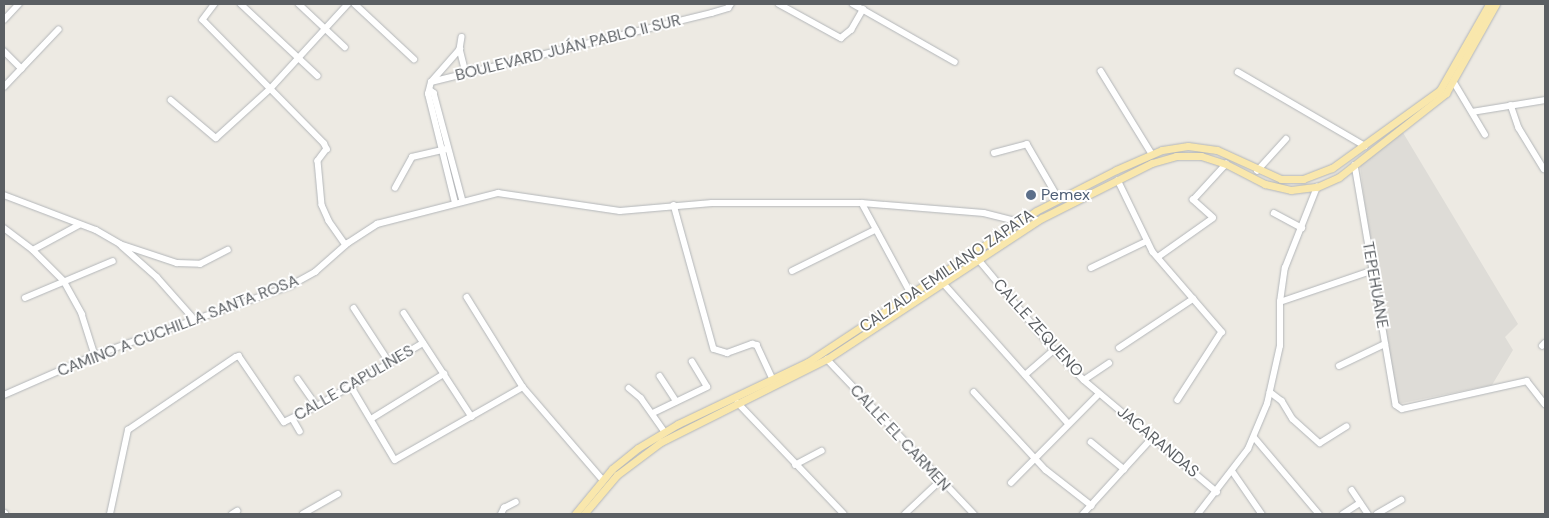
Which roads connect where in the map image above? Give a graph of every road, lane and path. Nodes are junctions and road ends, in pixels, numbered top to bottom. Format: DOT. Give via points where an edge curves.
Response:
graph roads {
  1 [pos="19,4"];
  2 [pos="215,4"];
  3 [pos="241,4"];
  4 [pos="299,4"];
  5 [pos="348,4"];
  6 [pos="355,4"];
  7 [pos="731,4"];
  8 [pos="779,4"];
  9 [pos="853,4"];
  10 [pos="1489,4"];
  11 [pos="1496,4"];
  12 [pos="863,9"];
  13 [pos="4,20"];
  14 [pos="326,29"];
  15 [pos="58,30"];
  16 [pos="462,37"];
  17 [pos="345,47"];
  18 [pos="460,49"];
  19 [pos="4,51"];
  20 [pos="298,57"];
  21 [pos="414,59"];
  22 [pos="955,62"];
  23 [pos="22,69"];
  24 [pos="1101,72"];
  25 [pos="1238,72"];
  26 [pos="466,73"];
  27 [pos="318,76"];
  28 [pos="430,82"];
  29 [pos="1454,82"];
  30 [pos="4,88"];
  31 [pos="270,89"];
  32 [pos="430,90"];
  33 [pos="171,100"];
  34 [pos="1545,100"];
  35 [pos="1511,105"];
  36 [pos="1472,112"];
  37 [pos="1485,134"];
  38 [pos="1286,139"];
  39 [pos="1365,146"];
  40 [pos="450,148"];
  41 [pos="443,149"];
  42 [pos="994,154"];
  43 [pos="1152,154"];
  44 [pos="1226,164"];
  45 [pos="1355,165"];
  46 [pos="1544,169"];
  47 [pos="1257,171"];
  48 [pos="1303,179"];
  49 [pos="1118,180"];
  50 [pos="1317,187"];
  51 [pos="395,188"];
  52 [pos="1304,190"];
  53 [pos="4,194"];
  54 [pos="1059,199"];
  55 [pos="463,201"];
  56 [pos="455,203"];
  57 [pos="862,203"];
  58 [pos="674,205"];
  59 [pos="1274,213"];
  60 [pos="1020,222"];
  61 [pos="78,225"];
  62 [pos="4,228"];
  63 [pos="1302,228"];
  64 [pos="875,230"];
  65 [pos="1147,241"];
  66 [pos="120,244"];
  67 [pos="346,245"];
  68 [pos="33,250"];
  69 [pos="228,250"];
  70 [pos="1158,257"];
  71 [pos="113,260"];
  72 [pos="979,260"];
  73 [pos="1091,268"];
  74 [pos="1371,270"];
  75 [pos="792,271"];
  76 [pos="940,280"];
  77 [pos="64,281"];
  78 [pos="912,295"];
  79 [pos="467,297"];
  80 [pos="25,298"];
  81 [pos="1193,299"];
  82 [pos="1280,302"];
  83 [pos="354,308"];
  84 [pos="404,313"];
  85 [pos="195,320"];
  86 [pos="423,343"];
  87 [pos="1385,344"];
  88 [pos="1119,348"];
  89 [pos="1054,350"];
  90 [pos="95,355"];
  91 [pos="827,360"];
  92 [pos="692,362"];
  93 [pos="390,363"];
  94 [pos="1110,363"];
  95 [pos="1339,366"];
  96 [pos="444,374"];
  97 [pos="1025,375"];
  98 [pos="660,376"];
  99 [pos="298,379"];
  100 [pos="773,379"];
  101 [pos="1084,380"];
  102 [pos="351,386"];
  103 [pos="523,387"];
  104 [pos="629,388"];
  105 [pos="974,392"];
  106 [pos="1270,392"];
  107 [pos="1099,394"];
  108 [pos="4,395"];
  109 [pos="1178,400"];
  110 [pos="676,401"];
  111 [pos="738,403"];
  112 [pos="1545,404"];
  113 [pos="317,406"];
  114 [pos="653,413"];
  115 [pos="472,417"];
  116 [pos="293,419"];
  117 [pos="371,419"];
  118 [pos="1068,423"];
  119 [pos="1346,427"];
  120 [pos="300,431"];
  121 [pos="665,432"];
  122 [pos="1153,437"];
  123 [pos="1254,437"];
  124 [pos="1091,442"];
  125 [pos="821,451"];
  126 [pos="1036,460"];
  127 [pos="795,465"];
  128 [pos="1124,470"];
  129 [pos="1233,472"];
  130 [pos="602,480"];
  131 [pos="940,481"];
  132 [pos="1011,483"];
  133 [pos="1352,490"];
  134 [pos="1217,492"];
  135 [pos="338,494"];
  136 [pos="1401,500"];
  137 [pos="516,502"];
  138 [pos="1360,503"];
  139 [pos="1092,506"];
  140 [pos="909,513"];
  141 [pos="110,514"];
  142 [pos="304,514"];
  143 [pos="501,514"];
  144 [pos="575,514"];
  145 [pos="584,514"];
  146 [pos="844,514"];
  147 [pos="974,514"];
  148 [pos="1083,514"];
  149 [pos="1198,514"];
  150 [pos="1262,514"];
  151 [pos="1320,514"];
  152 [pos="1343,514"];
  153 [pos="1368,514"];
  154 [pos="1377,514"];
  1 -- 13 [label="street"];
  2 -- 31 [label="street" via="203,17"];
  3 -- 20 [label="street"];
  4 -- 14 [label="street"];
  5 -- 14 [label="street"];
  6 -- 21 [label="street"];
  7 -- 26 [label="street, BOULEVARD JUÁN PABLO II SUR" via="728,8 707,14"];
  8 -- 12 [label="street" via="845,37"];
  9 -- 12 [label="street"];
  10 -- 39 [label="main road, CALZADA EMILIANO ZAPATA" via="1440,90"];
  11 -- 29 [label="main road, CALZADA EMILIANO ZAPATA"];
  12 -- 22 [label="street"];
  14 -- 17 [label="street"];
  14 -- 20 [label="street"];
  15 -- 23 [label="street"];
  16 -- 18 [label="street"];
  18 -- 26 [label="street"];
  18 -- 28 [label="street"];
  19 -- 23 [label="street"];
  20 -- 27 [label="street"];
  20 -- 31 [label="street"];
  23 -- 30 [label="street"];
  24 -- 43 [label="street"];
  25 -- 39 [label="street"];
  26 -- 28 [label="street, BOULEVARD JUÁN PABLO II SUR"];
  28 -- 32 [label="street"];
  29 -- 36 [label="street"];
  29 -- 45 [label="main road, CALZADA EMILIANO ZAPATA" via="1446,93"];
  31 -- 33 [label="street" via="216,138"];
  31 -- 67 [label="street" via="327,149 318,161 322,205"];
  32 -- 40 [label="street" via="434,93"];
  32 -- 41 [label="street" via="428,94"];
  34 -- 35 [label="street"];
  35 -- 36 [label="street"];
  35 -- 46 [label="street" via="1520,128"];
  36 -- 37 [label="street"];
  38 -- 47 [label="street"];
  39 -- 48 [label="main road, CALZADA EMILIANO ZAPATA" via="1332,168"];
  40 -- 41 [label="street"];
  40 -- 55 [label="street"];
  41 -- 51 [label="street" via="412,157"];
  41 -- 56 [label="street"];
  42 -- 54 [label="street" via="1027,144"];
  43 -- 47 [label="main road, CALZADA EMILIANO ZAPATA" via="1172,147 1204,147 1233,157"];
  43 -- 54 [label="main road, CALZADA EMILIANO ZAPATA"];
  44 -- 49 [label="main road, CALZADA EMILIANO ZAPATA" via="1200,156 1176,156 1152,163"];
  44 -- 52 [label="main road, CALZADA EMILIANO ZAPATA" via="1265,184"];
  44 -- 70 [label="street" via="1193,200 1212,218"];
  45 -- 50 [label="main road, CALZADA EMILIANO ZAPATA"];
  45 -- 74 [label="street, TEPEHUANE"];
  47 -- 48 [label="main road, CALZADA EMILIANO ZAPATA" via="1281,179"];
  48 -- 52 [label="main road"];
  49 -- 65 [label="street"];
  49 -- 72 [label="main road, CALZADA EMILIANO ZAPATA" via="1042,218"];
  50 -- 52 [label="main road, CALZADA EMILIANO ZAPATA"];
  50 -- 63 [label="street"];
  53 -- 61 [label="street"];
  54 -- 60 [label="main road, CALZADA EMILIANO ZAPATA"];
  55 -- 56 [label="street, CAMINO A CUCHILLA SANTA ROSA"];
  55 -- 58 [label="street, CAMINO A CUCHILLA SANTA ROSA" via="498,193 620,211"];
  56 -- 67 [label="street, CAMINO A CUCHILLA SANTA ROSA" via="377,224"];
  57 -- 58 [label="street, CAMINO A CUCHILLA SANTA ROSA"];
  57 -- 60 [label="street, CAMINO A CUCHILLA SANTA ROSA" via="984,212"];
  57 -- 64 [label="street"];
  58 -- 100 [label="street" via="714,349 727,353 757,345"];
  59 -- 63 [label="street"];
  60 -- 76 [label="main road, CALZADA EMILIANO ZAPATA"];
  61 -- 66 [label="street" via="96,230"];
  61 -- 68 [label="street"];
  62 -- 68 [label="street"];
  63 -- 82 [label="street" via="1285,268"];
  64 -- 75 [label="street"];
  64 -- 78 [label="street"];
  65 -- 70 [label="street"];
  65 -- 73 [label="street"];
  66 -- 69 [label="street" via="189,266"];
  66 -- 85 [label="street" via="157,276"];
  67 -- 85 [label="street, CAMINO A CUCHILLA SANTA ROSA" via="315,272 290,286"];
  68 -- 77 [label="street"];
  70 -- 81 [label="street"];
  71 -- 77 [label="street"];
  72 -- 76 [label="main road, CALZADA EMILIANO ZAPATA"];
  72 -- 89 [label="street, CALLE ZEQUENO"];
  74 -- 82 [label="street"];
  74 -- 87 [label="street, TEPEHUANE"];
  76 -- 78 [label="main road, CALZADA EMILIANO ZAPATA"];
  76 -- 91 [label="main road, CALZADA EMILIANO ZAPATA"];
  76 -- 97 [label="street"];
  77 -- 80 [label="street"];
  77 -- 90 [label="street" via="82,314"];
  78 -- 100 [label="main road, CALZADA EMILIANO ZAPATA" via="838,344"];
  79 -- 103 [label="street"];
  81 -- 88 [label="street"];
  81 -- 109 [label="street" via="1222,332"];
  82 -- 106 [label="street" via="1280,346"];
  83 -- 93 [label="street"];
  84 -- 86 [label="street"];
  85 -- 90 [label="street, CAMINO A CUCHILLA SANTA ROSA"];
  86 -- 93 [label="street, CALLE CAPULINES"];
  86 -- 96 [label="street"];
  87 -- 95 [label="street"];
  87 -- 112 [label="street, TEPEHUANE" via="1396,405 1402,409 1527,381"];
  89 -- 97 [label="street"];
  89 -- 101 [label="street, CALLE ZEQUENO"];
  90 -- 108 [label="street, CAMINO A CUCHILLA SANTA ROSA"];
  91 -- 111 [label="main road, CALZADA EMILIANO ZAPATA"];
  91 -- 131 [label="street, CALLE EL CARMEN"];
  92 -- 110 [label="street" via="707,387"];
  93 -- 102 [label="street, CALLE CAPULINES"];
  94 -- 101 [label="street"];
  96 -- 115 [label="street"];
  96 -- 117 [label="street"];
  97 -- 118 [label="street"];
  98 -- 110 [label="street"];
  99 -- 113 [label="street"];
  100 -- 121 [label="main road, CALZADA EMILIANO ZAPATA"];
  101 -- 107 [label="street, CALLE ZEQUENO"];
  102 -- 113 [label="street, CALLE CAPULINES"];
  102 -- 117 [label="street"];
  103 -- 115 [label="street"];
  103 -- 130 [label="street"];
  104 -- 114 [label="street"];
  105 -- 126 [label="street"];
  106 -- 119 [label="street" via="1320,443"];
  106 -- 123 [label="street"];
  107 -- 118 [label="street"];
  107 -- 122 [label="street, JACARANDAS"];
  110 -- 114 [label="street"];
  111 -- 127 [label="street"];
  111 -- 145 [label="main road, CALZADA EMILIANO ZAPATA" via="641,455 617,475"];
  113 -- 116 [label="street, CALLE CAPULINES"];
  114 -- 121 [label="street"];
  115 -- 117 [label="street" via="395,460"];
  116 -- 120 [label="street"];
  116 -- 141 [label="street, CALLE CAPULINES" via="284,422 239,356 128,430"];
  118 -- 126 [label="street"];
  121 -- 130 [label="main road, CALZADA EMILIANO ZAPATA" via="622,460"];
  122 -- 128 [label="street"];
  122 -- 134 [label="street, JACARANDAS"];
  123 -- 129 [label="street"];
  123 -- 151 [label="street"];
  124 -- 128 [label="street"];
  125 -- 127 [label="street"];
  126 -- 132 [label="street"];
  126 -- 139 [label="street"];
  127 -- 146 [label="street"];
  128 -- 139 [label="street"];
  129 -- 134 [label="street"];
  129 -- 150 [label="street"];
  130 -- 144 [label="main road, CALZADA EMILIANO ZAPATA"];
  131 -- 140 [label="street"];
  131 -- 147 [label="street, CALLE EL CARMEN"];
  133 -- 138 [label="street"];
  134 -- 149 [label="street"];
  135 -- 142 [label="street"];
  136 -- 154 [label="street"];
  137 -- 143 [label="street" via="504,508"];
  138 -- 152 [label="street"];
  138 -- 153 [label="street"];
  139 -- 148 [label="street"];
}
